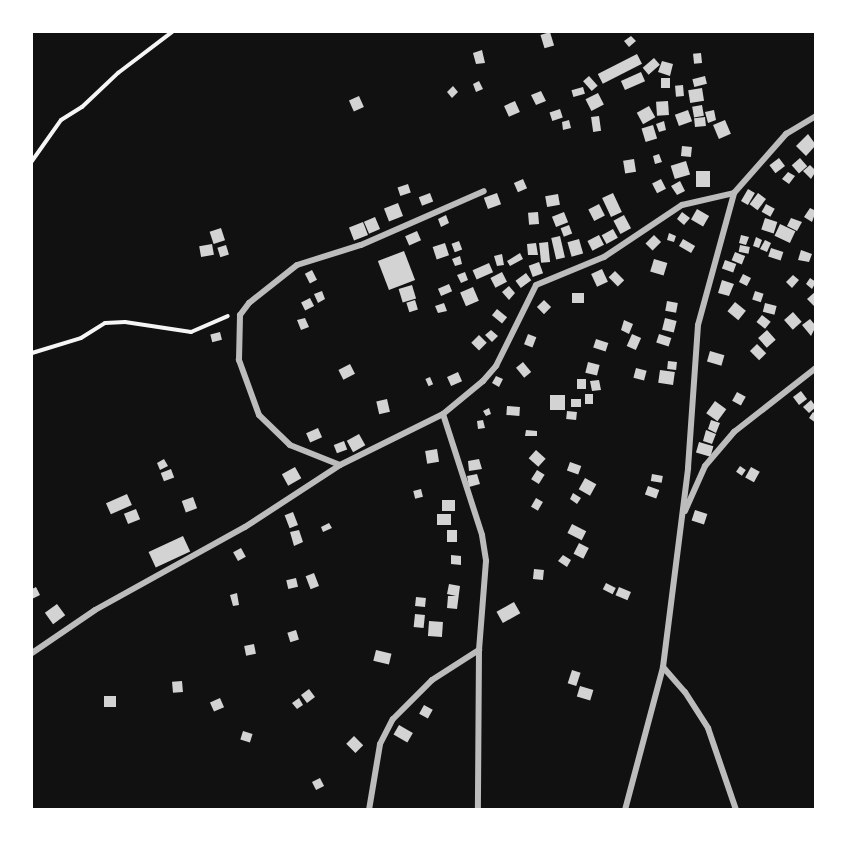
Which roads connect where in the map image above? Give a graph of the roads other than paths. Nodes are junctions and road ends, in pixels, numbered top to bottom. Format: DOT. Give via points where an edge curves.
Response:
graph roads {
  1 [pos="816,116"];
  2 [pos="484,191"];
  3 [pos="734,193"];
  4 [pos="816,368"];
  5 [pos="443,414"];
  6 [pos="340,465"];
  7 [pos="682,517"];
  8 [pos="479,650"];
  9 [pos="32,653"];
  10 [pos="663,667"];
  11 [pos="369,810"];
  12 [pos="478,810"];
  13 [pos="624,810"];
  14 [pos="736,810"];
  1 -- 3 [label="street" via="786,134"];
  2 -- 6 [label="street" via="361,245 297,265 249,303 240,315 239,360 259,415 290,445"];
  3 -- 5 [label="street" via="682,206 604,257 536,285 496,366"];
  3 -- 7 [label="street" via="698,325"];
  4 -- 7 [label="street" via="734,432 705,466"];
  5 -- 6 [label="street"];
  5 -- 8 [label="street" via="482,535 486,561"];
  6 -- 9 [label="street" via="245,527 95,610"];
  7 -- 10 [label="street"];
  8 -- 11 [label="street" via="432,680 393,719 380,744"];
  8 -- 12 [label="street"];
  10 -- 13 [label="street"];
  10 -- 14 [label="street" via="708,728"];
}
